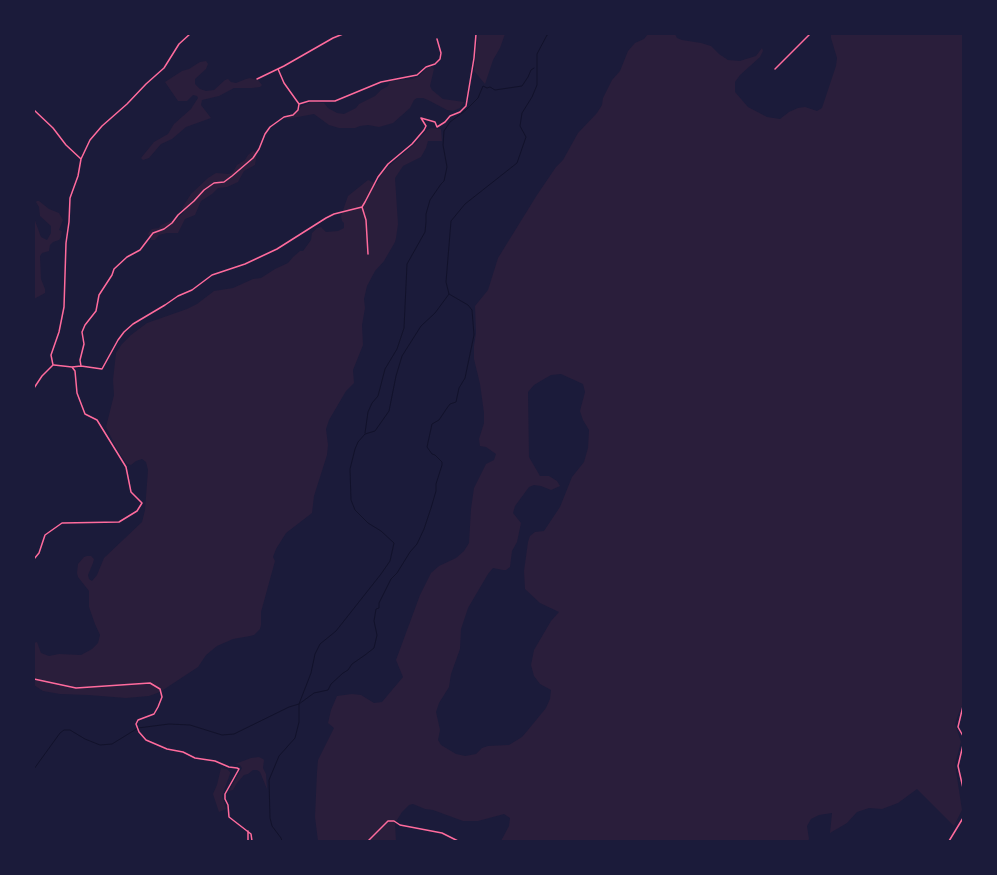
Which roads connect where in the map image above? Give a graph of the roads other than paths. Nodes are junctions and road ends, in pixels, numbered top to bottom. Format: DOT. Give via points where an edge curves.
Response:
graph roads {
  1 [pos="190,34"];
  2 [pos="343,34"];
  3 [pos="476,34"];
  4 [pos="810,34"];
  5 [pos="437,39"];
  6 [pos="278,69"];
  7 [pos="775,69"];
  8 [pos="257,79"];
  9 [pos="299,104"];
  10 [pos="34,110"];
  11 [pos="81,159"];
  12 [pos="362,207"];
  13 [pos="368,254"];
  14 [pos="53,365"];
  15 [pos="81,366"];
  16 [pos="72,367"];
  17 [pos="34,388"];
  18 [pos="34,559"];
  19 [pos="34,679"];
  20 [pos="963,706"];
  21 [pos="963,736"];
  22 [pos="963,745"];
  23 [pos="963,788"];
  24 [pos="963,818"];
  25 [pos="248,831"];
  26 [pos="248,841"];
  27 [pos="252,841"];
  28 [pos="368,841"];
  29 [pos="458,841"];
  30 [pos="949,841"];
  1 -- 11 [label="street" via="179,44 164,68 102,126 90,140"];
  2 -- 6 [label="street"];
  3 -- 12 [label="street" via="466,106 437,127 435,122 420,118 426,126 424,130 388,164"];
  4 -- 7 [label="street"];
  5 -- 9 [label="street" via="440,59 417,75 382,82 335,101 309,101"];
  6 -- 8 [label="street"];
  6 -- 9 [label="street" via="284,83"];
  9 -- 15 [label="street" via="293,115 284,117 270,127 253,158 224,182 214,183 204,190 172,223 154,233 140,250 127,257 114,269 99,295 96,311 84,326"];
  10 -- 11 [label="street"];
  11 -- 14 [label="street" via="70,198 64,307 51,355"];
  12 -- 13 [label="street" via="366,220"];
  12 -- 15 [label="street" via="334,214 278,249 212,275 192,290 133,324 118,340 102,369"];
  14 -- 16 [label="street"];
  14 -- 17 [label="street"];
  15 -- 16 [label="street"];
  16 -- 18 [label="street" via="85,414 97,420 126,467 131,492 142,503 137,511 119,522 62,523 45,535 39,553"];
  19 -- 25 [label="street" via="76,688 150,683 160,689 162,697 154,714 138,720 136,724 139,732 146,740 167,749 239,769 225,799 229,817"];
  20 -- 21 [label="street" via="958,727"];
  22 -- 23 [label="street" via="958,766"];
  24 -- 30 [label="street"];
  25 -- 26 [label="street"];
  25 -- 27 [label="street" via="252,834"];
  28 -- 29 [label="street" via="388,821 394,821 400,825 442,834"];
}
